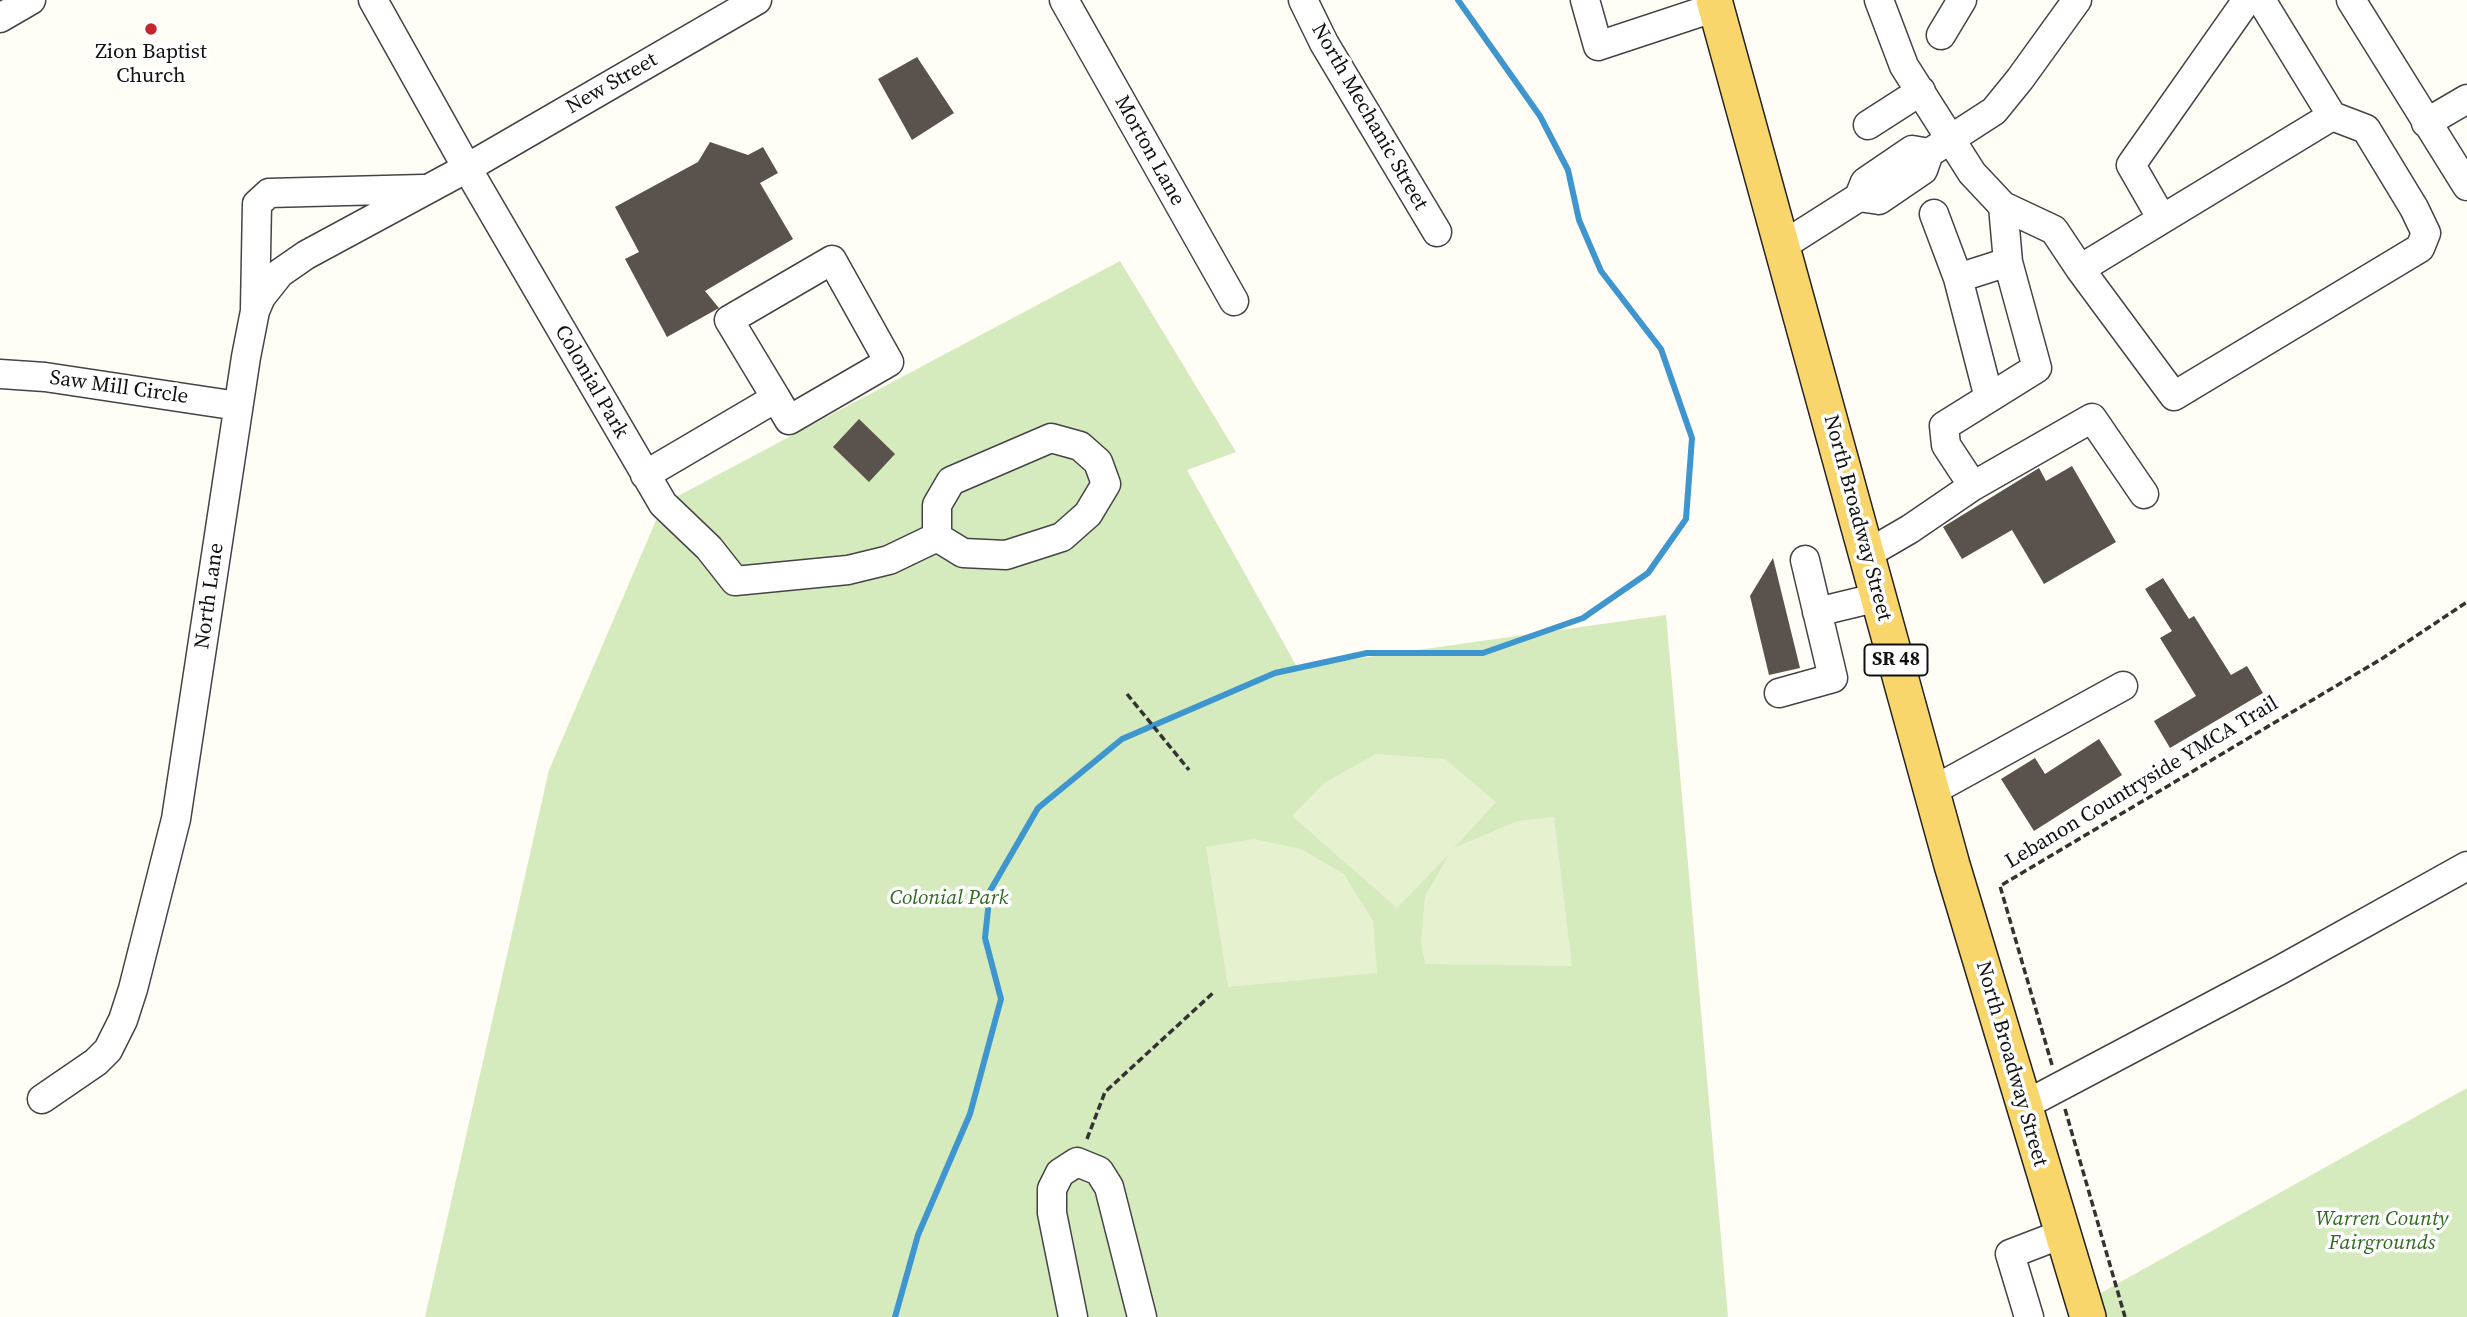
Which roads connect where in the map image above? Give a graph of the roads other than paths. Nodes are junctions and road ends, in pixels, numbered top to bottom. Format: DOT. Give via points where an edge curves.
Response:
graph roads {
  1 [pos="31,0"];
  2 [pos="373,0"];
  3 [pos="757,0"];
  4 [pos="1064,0"];
  5 [pos="1303,0"];
  6 [pos="1585,0"];
  7 [pos="1879,0"];
  8 [pos="1962,0"];
  9 [pos="2077,0"];
  10 [pos="2246,0"];
  11 [pos="2261,0"];
  12 [pos="2351,0"];
  13 [pos="1715,4"];
  14 [pos="0,18"];
  15 [pos="1941,36"];
  16 [pos="1921,91"];
  17 [pos="2467,99"];
  18 [pos="2332,116"];
  19 [pos="2426,123"];
  20 [pos="1868,125"];
  21 [pos="1940,147"];
  22 [pos="467,168"];
  23 [pos="2467,186"];
  24 [pos="429,188"];
  25 [pos="2003,206"];
  26 [pos="1934,214"];
  27 [pos="2162,219"];
  28 [pos="1437,232"];
  29 [pos="1782,246"];
  30 [pos="2008,262"];
  31 [pos="2080,269"];
  32 [pos="1958,278"];
  33 [pos="1234,301"];
  34 [pos="255,311"];
  35 [pos="0,374"];
  36 [pos="776,398"];
  37 [pos="1989,398"];
  38 [pos="238,406"];
  39 [pos="645,475"];
  40 [pos="1973,486"];
  41 [pos="2144,494"];
  42 [pos="937,537"];
  43 [pos="1867,554"];
  44 [pos="1805,560"];
  45 [pos="1879,597"];
  46 [pos="1817,612"];
  47 [pos="2123,686"];
  48 [pos="1779,693"];
  49 [pos="1932,791"];
  50 [pos="2467,866"];
  51 [pos="42,1099"];
  52 [pos="2023,1106"];
  53 [pos="2062,1234"];
  54 [pos="1073,1317"];
  55 [pos="1142,1317"];
  56 [pos="2029,1317"];
  57 [pos="2088,1317"];
  1 -- 14 [label="street"];
  2 -- 22 [label="street, Colonial Park"];
  3 -- 22 [label="street, New Street"];
  4 -- 33 [label="street, Morton Lane"];
  5 -- 28 [label="street, North Mechanic Street"];
  6 -- 13 [label="street" via="1598,46"];
  7 -- 16 [label="street" via="1905,66"];
  8 -- 15 [label="street"];
  9 -- 21 [label="street" via="1994,111"];
  10 -- 27 [label="street" via="2131,165"];
  11 -- 18 [label="street"];
  12 -- 19 [label="street"];
  13 -- 29 [label="main road, North Broadway Street / SR 48"];
  16 -- 20 [label="street"];
  16 -- 21 [label="street"];
  17 -- 19 [label="street"];
  18 -- 27 [label="street"];
  18 -- 31 [label="street" via="2366,129 2426,233 2420,248 2175,396"];
  19 -- 23 [label="street"];
  21 -- 25 [label="street"];
  21 -- 29 [label="street" via="1923,170 1878,200 1859,197"];
  22 -- 24 [label="street, North Lane"];
  22 -- 39 [label="street, Colonial Park"];
  24 -- 34 [label="street, North Lane" via="280,273"];
  24 -- 34 [label="street" via="269,193 257,204"];
  25 -- 30 [label="street"];
  25 -- 31 [label="street" via="2054,230"];
  26 -- 32 [label="street"];
  27 -- 31 [label="street"];
  29 -- 43 [label="main road, North Broadway Street / SR 48"];
  30 -- 32 [label="street"];
  30 -- 37 [label="street" via="2037,368"];
  32 -- 37 [label="street"];
  34 -- 38 [label="street, North Lane"];
  35 -- 38 [label="street, Saw Mill Circle"];
  36 -- 36 [label="street" via="729,320 832,260 889,362 789,420"];
  36 -- 39 [label="street"];
  37 -- 40 [label="street" via="1944,426 1946,444"];
  38 -- 51 [label="street, North Lane" via="176,818 133,989 108,1050"];
  39 -- 42 [label="street, Colonial Park" via="663,504 709,548 735,581 848,570 889,560"];
  40 -- 41 [label="street" via="2092,418"];
  40 -- 43 [label="street"];
  42 -- 42 [label="street" via="963,553 1006,555 1062,537 1088,514 1106,484 1098,462 1080,446 1051,438 951,481 937,505"];
  43 -- 45 [label="main road, North Broadway Street / SR 48"];
  44 -- 46 [label="street"];
  45 -- 46 [label="street"];
  45 -- 49 [label="main road, North Broadway Street / SR 48"];
  46 -- 48 [label="street" via="1833,678"];
  47 -- 49 [label="street"];
  49 -- 52 [label="main road, North Broadway Street / SR 48"];
  50 -- 52 [label="street"];
  52 -- 53 [label="main road, North Broadway Street / SR 48"];
  53 -- 56 [label="street" via="2010,1254"];
  53 -- 57 [label="main road, North Broadway Street / SR 48"];
  54 -- 55 [label="street" via="1052,1213 1052,1189 1060,1173 1077,1162 1099,1171 1109,1187"];
}
